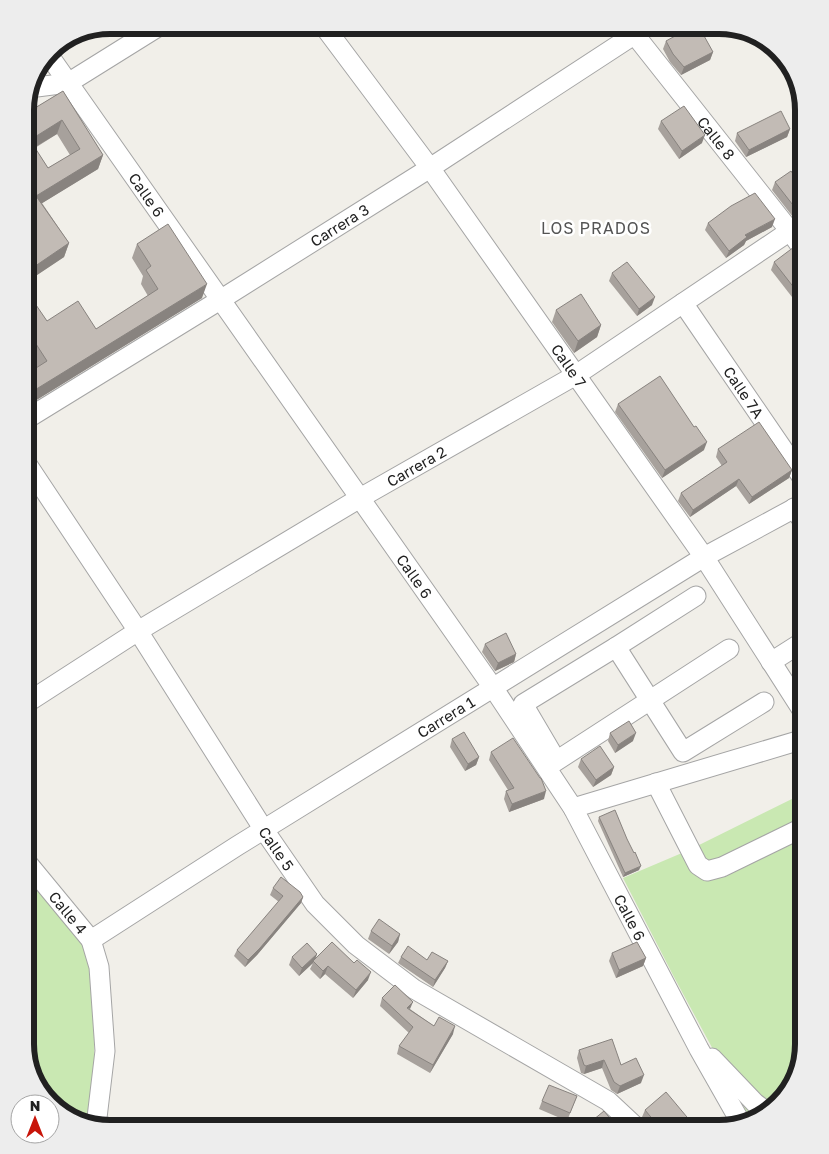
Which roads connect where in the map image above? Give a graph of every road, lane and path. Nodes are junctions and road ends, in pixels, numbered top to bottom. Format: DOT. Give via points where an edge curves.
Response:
graph roads {
  1 [pos="147,34"];
  2 [pos="330,34"];
  3 [pos="628,34"];
  4 [pos="642,34"];
  5 [pos="52,61"];
  6 [pos="68,83"];
  7 [pos="37,87"];
  8 [pos="430,168"];
  9 [pos="795,225"];
  10 [pos="795,228"];
  11 [pos="220,300"];
  12 [pos="683,303"];
  13 [pos="576,375"];
  14 [pos="34,414"];
  15 [pos="795,467"];
  16 [pos="34,475"];
  17 [pos="360,498"];
  18 [pos="795,514"];
  19 [pos="704,558"];
  20 [pos="696,596"];
  21 [pos="138,631"];
  22 [pos="795,647"];
  23 [pos="616,648"];
  24 [pos="729,648"];
  25 [pos="771,662"];
  26 [pos="494,689"];
  27 [pos="34,698"];
  28 [pos="795,698"];
  29 [pos="648,701"];
  30 [pos="764,702"];
  31 [pos="795,742"];
  32 [pos="551,764"];
  33 [pos="656,783"];
  34 [pos="573,808"];
  35 [pos="264,830"];
  36 [pos="795,831"];
  37 [pos="34,871"];
  38 [pos="91,940"];
  39 [pos="699,1049"];
  40 [pos="761,1108"];
  41 [pos="738,1118"];
  42 [pos="97,1119"];
  43 [pos="628,1120"];
  1 -- 6 [label="street"];
  2 -- 8 [label="street, Calle 7"];
  3 -- 8 [label="street, Carrera 3"];
  4 -- 9 [label="street, Calle 8"];
  5 -- 6 [label="street, Calle 6"];
  6 -- 7 [label="street"];
  6 -- 11 [label="street, Calle 6"];
  8 -- 11 [label="street, Carrera 3"];
  8 -- 13 [label="street, Calle 7"];
  10 -- 12 [label="street, Carrera 2"];
  11 -- 14 [label="street, Carrera 3"];
  11 -- 17 [label="street, Calle 6"];
  12 -- 13 [label="street, Carrera 2"];
  12 -- 15 [label="street, Calle 7A"];
  13 -- 17 [label="street, Carrera 2"];
  13 -- 19 [label="street, Calle 7"];
  16 -- 21 [label="street, Calle 5"];
  17 -- 21 [label="street, Carrera 2"];
  17 -- 26 [label="street, Calle 6"];
  18 -- 19 [label="street, Carrera 1"];
  19 -- 25 [label="street, Calle 7"];
  19 -- 26 [label="street, Carrera 1"];
  20 -- 23 [label="street"];
  21 -- 27 [label="street, Carrera 2"];
  21 -- 35 [label="street, Calle 5"];
  22 -- 25 [label="street"];
  23 -- 29 [label="street"];
  23 -- 32 [label="street" via="523,704"];
  24 -- 29 [label="street"];
  25 -- 28 [label="street, Calle 7"];
  26 -- 32 [label="street, Calle 6"];
  26 -- 35 [label="street, Carrera 1"];
  29 -- 30 [label="street" via="683,752"];
  29 -- 32 [label="street"];
  31 -- 33 [label="street"];
  32 -- 34 [label="street, Calle 6"];
  33 -- 34 [label="street"];
  33 -- 36 [label="street" via="698,865 707,871 722,867"];
  34 -- 39 [label="street, Calle 6"];
  35 -- 38 [label="street, Carrera 1"];
  35 -- 43 [label="street, Calle 5" via="316,904 356,945 414,988 608,1101"];
  37 -- 38 [label="street, Calle 4"];
  38 -- 42 [label="street" via="99,966 105,1051"];
  39 -- 40 [label="street" via="716,1061"];
  39 -- 41 [label="street, Calle 6"];
}
